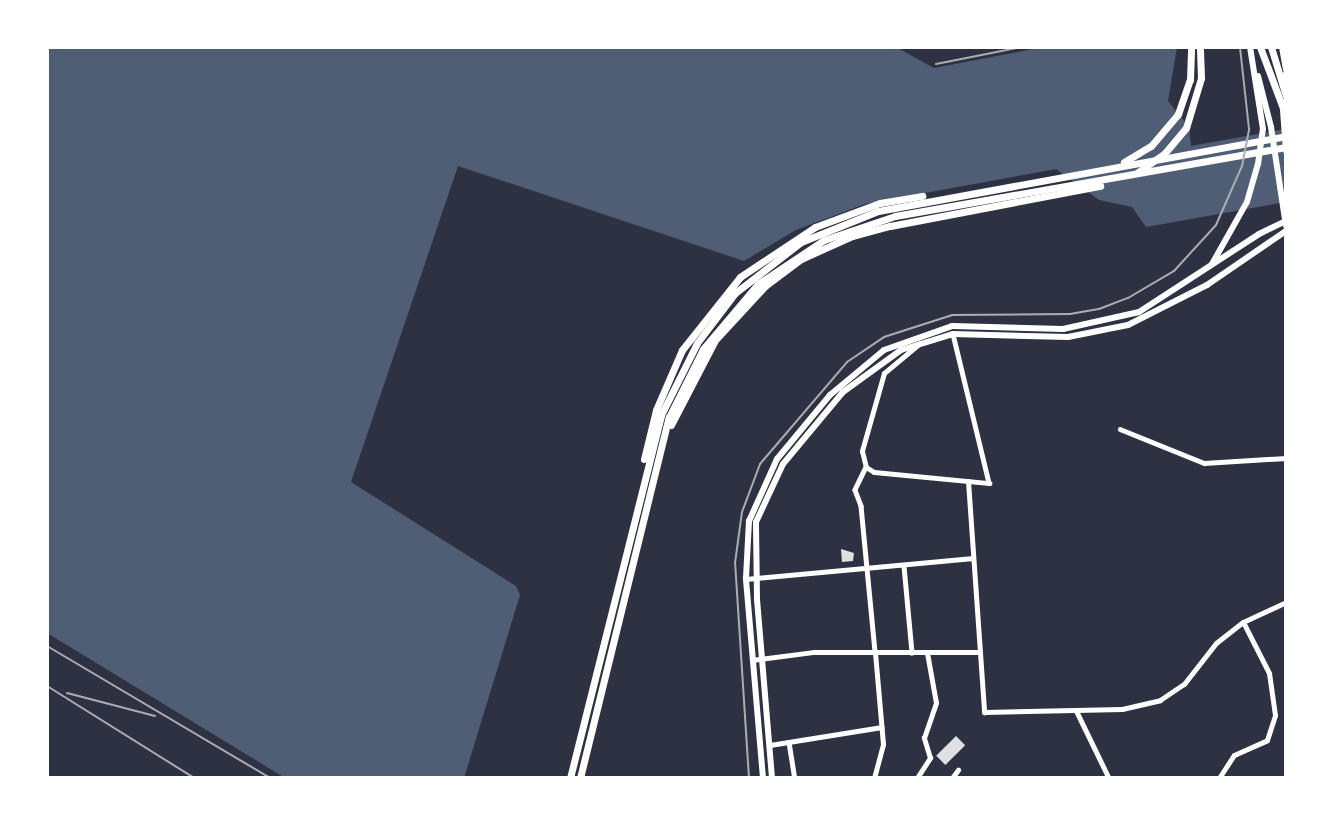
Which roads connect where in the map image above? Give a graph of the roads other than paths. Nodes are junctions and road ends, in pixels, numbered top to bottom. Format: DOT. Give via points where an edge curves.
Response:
graph roads {
  1 [pos="1191,47"];
  2 [pos="1200,47"];
  3 [pos="1251,47"];
  4 [pos="1260,47"];
  5 [pos="1271,47"];
  6 [pos="1282,47"];
  7 [pos="1286,71"];
  8 [pos="1286,96"];
  9 [pos="1284,120"];
  10 [pos="1286,136"];
  11 [pos="1286,149"];
  12 [pos="1286,225"];
  13 [pos="1210,268"];
  14 [pos="953,334"];
  15 [pos="920,343"];
  16 [pos="1120,429"];
  17 [pos="658,454"];
  18 [pos="1286,458"];
  19 [pos="866,467"];
  20 [pos="643,478"];
  21 [pos="968,481"];
  22 [pos="989,483"];
  23 [pos="973,558"];
  24 [pos="904,566"];
  25 [pos="867,569"];
  26 [pos="756,578"];
  27 [pos="746,579"];
  28 [pos="1286,602"];
  29 [pos="1243,622"];
  30 [pos="875,652"];
  31 [pos="979,652"];
  32 [pos="912,653"];
  33 [pos="927,653"];
  34 [pos="762,659"];
  35 [pos="752,660"];
  36 [pos="1077,712"];
  37 [pos="882,727"];
  38 [pos="789,742"];
  39 [pos="770,745"];
  40 [pos="958,770"];
  41 [pos="570,778"];
  42 [pos="580,778"];
  43 [pos="763,778"];
  44 [pos="772,778"];
  45 [pos="795,778"];
  46 [pos="874,778"];
  47 [pos="917,778"];
  48 [pos="952,778"];
  49 [pos="1109,778"];
  50 [pos="1219,778"];
  1 -- 20 [label="highway" via="1192,66 1178,114 1151,146 1130,160 880,204 815,227 762,260 718,300 682,350 656,411 645,449"];
  2 -- 17 [label="highway" via="1195,110 1175,142 1146,168 1091,189 852,236 780,274 715,340 694,373"];
  3 -- 12 [label="main road" via="1271,127"];
  3 -- 13 [label="main road" via="1263,129 1247,202"];
  4 -- 9 [label="highway"];
  5 -- 8 [label="highway"];
  6 -- 7 [label="main road"];
  7 -- 9 [label="main road"];
  9 -- 11 [label="main road"];
  10 -- 20 [label="highway" via="890,208 801,242 735,293 696,343 661,415"];
  11 -- 17 [label="highway" via="932,208 824,240 758,284 714,333 680,392"];
  12 -- 13 [label="main road"];
  12 -- 14 [label="main road" via="1159,313 1104,333 1068,337"];
  13 -- 27 [label="main road" via="1139,313 1117,320 1063,329 952,326 884,350 830,395 777,458 749,521"];
  14 -- 15 [label="main road"];
  14 -- 22 [label="street"];
  15 -- 19 [label="street" via="884,373 862,451"];
  15 -- 26 [label="main road" via="873,367 843,392 783,464 757,522"];
  16 -- 18 [label="street" via="1204,463"];
  17 -- 42 [label="highway"];
  19 -- 21 [label="street" via="874,472"];
  19 -- 25 [label="street" via="855,490"];
  20 -- 41 [label="highway"];
  21 -- 22 [label="street"];
  21 -- 23 [label="street"];
  23 -- 24 [label="street"];
  23 -- 31 [label="street"];
  24 -- 25 [label="street"];
  24 -- 32 [label="street"];
  25 -- 26 [label="street"];
  25 -- 30 [label="street"];
  26 -- 27 [label="street"];
  26 -- 34 [label="main road"];
  27 -- 35 [label="main road"];
  28 -- 29 [label="street"];
  29 -- 36 [label="street" via="1216,643 1184,684 1160,700"];
  29 -- 50 [label="street" via="1269,673 1275,715 1267,740 1234,755"];
  30 -- 32 [label="street"];
  30 -- 34 [label="street" via="814,652"];
  30 -- 37 [label="street"];
  31 -- 33 [label="street"];
  31 -- 36 [label="street" via="984,712"];
  32 -- 33 [label="street"];
  33 -- 47 [label="street" via="936,703 924,738 930,758"];
  34 -- 35 [label="street"];
  34 -- 39 [label="main road"];
  35 -- 43 [label="main road"];
  36 -- 49 [label="street"];
  37 -- 38 [label="street"];
  37 -- 46 [label="street" via="883,744"];
  38 -- 39 [label="street"];
  38 -- 45 [label="street"];
  39 -- 44 [label="main road"];
  40 -- 48 [label="street"];
}
